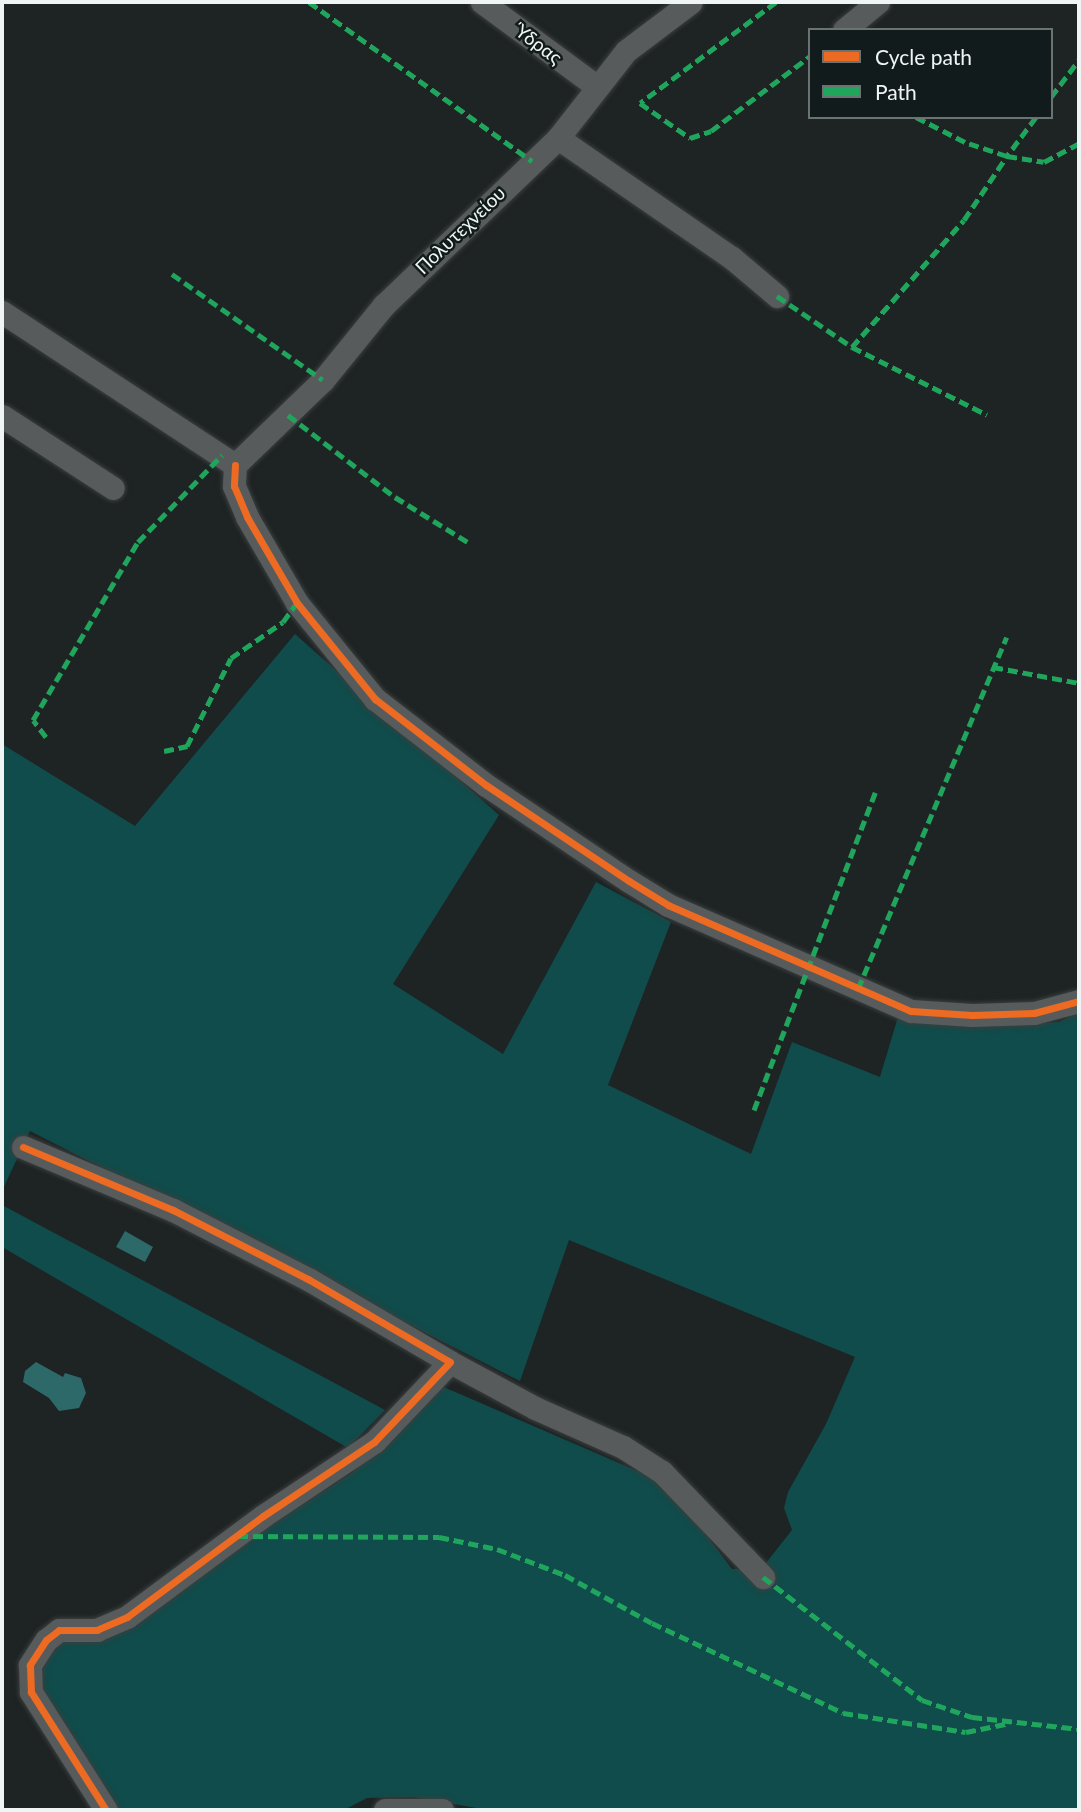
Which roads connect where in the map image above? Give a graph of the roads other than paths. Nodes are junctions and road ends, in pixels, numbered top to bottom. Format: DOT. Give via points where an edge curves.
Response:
graph roads {
  1 [pos="482,2"];
  2 [pos="691,2"];
  3 [pos="877,2"];
  4 [pos="846,28"];
  5 [pos="596,86"];
  6 [pos="558,138"];
  7 [pos="777,296"];
  8 [pos="2,312"];
  9 [pos="2,416"];
  10 [pos="235,465"];
  11 [pos="113,488"];
  12 [pos="1079,1001"];
  13 [pos="23,1147"];
  14 [pos="450,1362"];
  15 [pos="763,1577"];
  16 [pos="106,1810"];
  17 [pos="385,1810"];
  18 [pos="442,1810"];
  1 -- 5 [label="street, Ύδρας"];
  2 -- 5 [label="street, Πολυτεχνείου" via="626,51"];
  3 -- 4 [label="street"];
  5 -- 6 [label="street, Πολυτεχνείου"];
  6 -- 7 [label="street" via="732,258"];
  6 -- 10 [label="street, Πολυτεχνείου" via="384,305 323,380"];
  8 -- 10 [label="street"];
  9 -- 11 [label="street"];
  10 -- 12 [label="street" via="234,486 247,517 297,603 374,699 486,785 629,881 668,905 911,1011 1034,1013"];
  13 -- 14 [label="street" via="173,1210 308,1279"];
  14 -- 15 [label="street" via="535,1408 623,1447 662,1472"];
  14 -- 16 [label="street" via="374,1442 262,1516 138,1609 97,1630 59,1630 46,1640 30,1665 31,1692"];
  17 -- 18 [label="street"];
}
